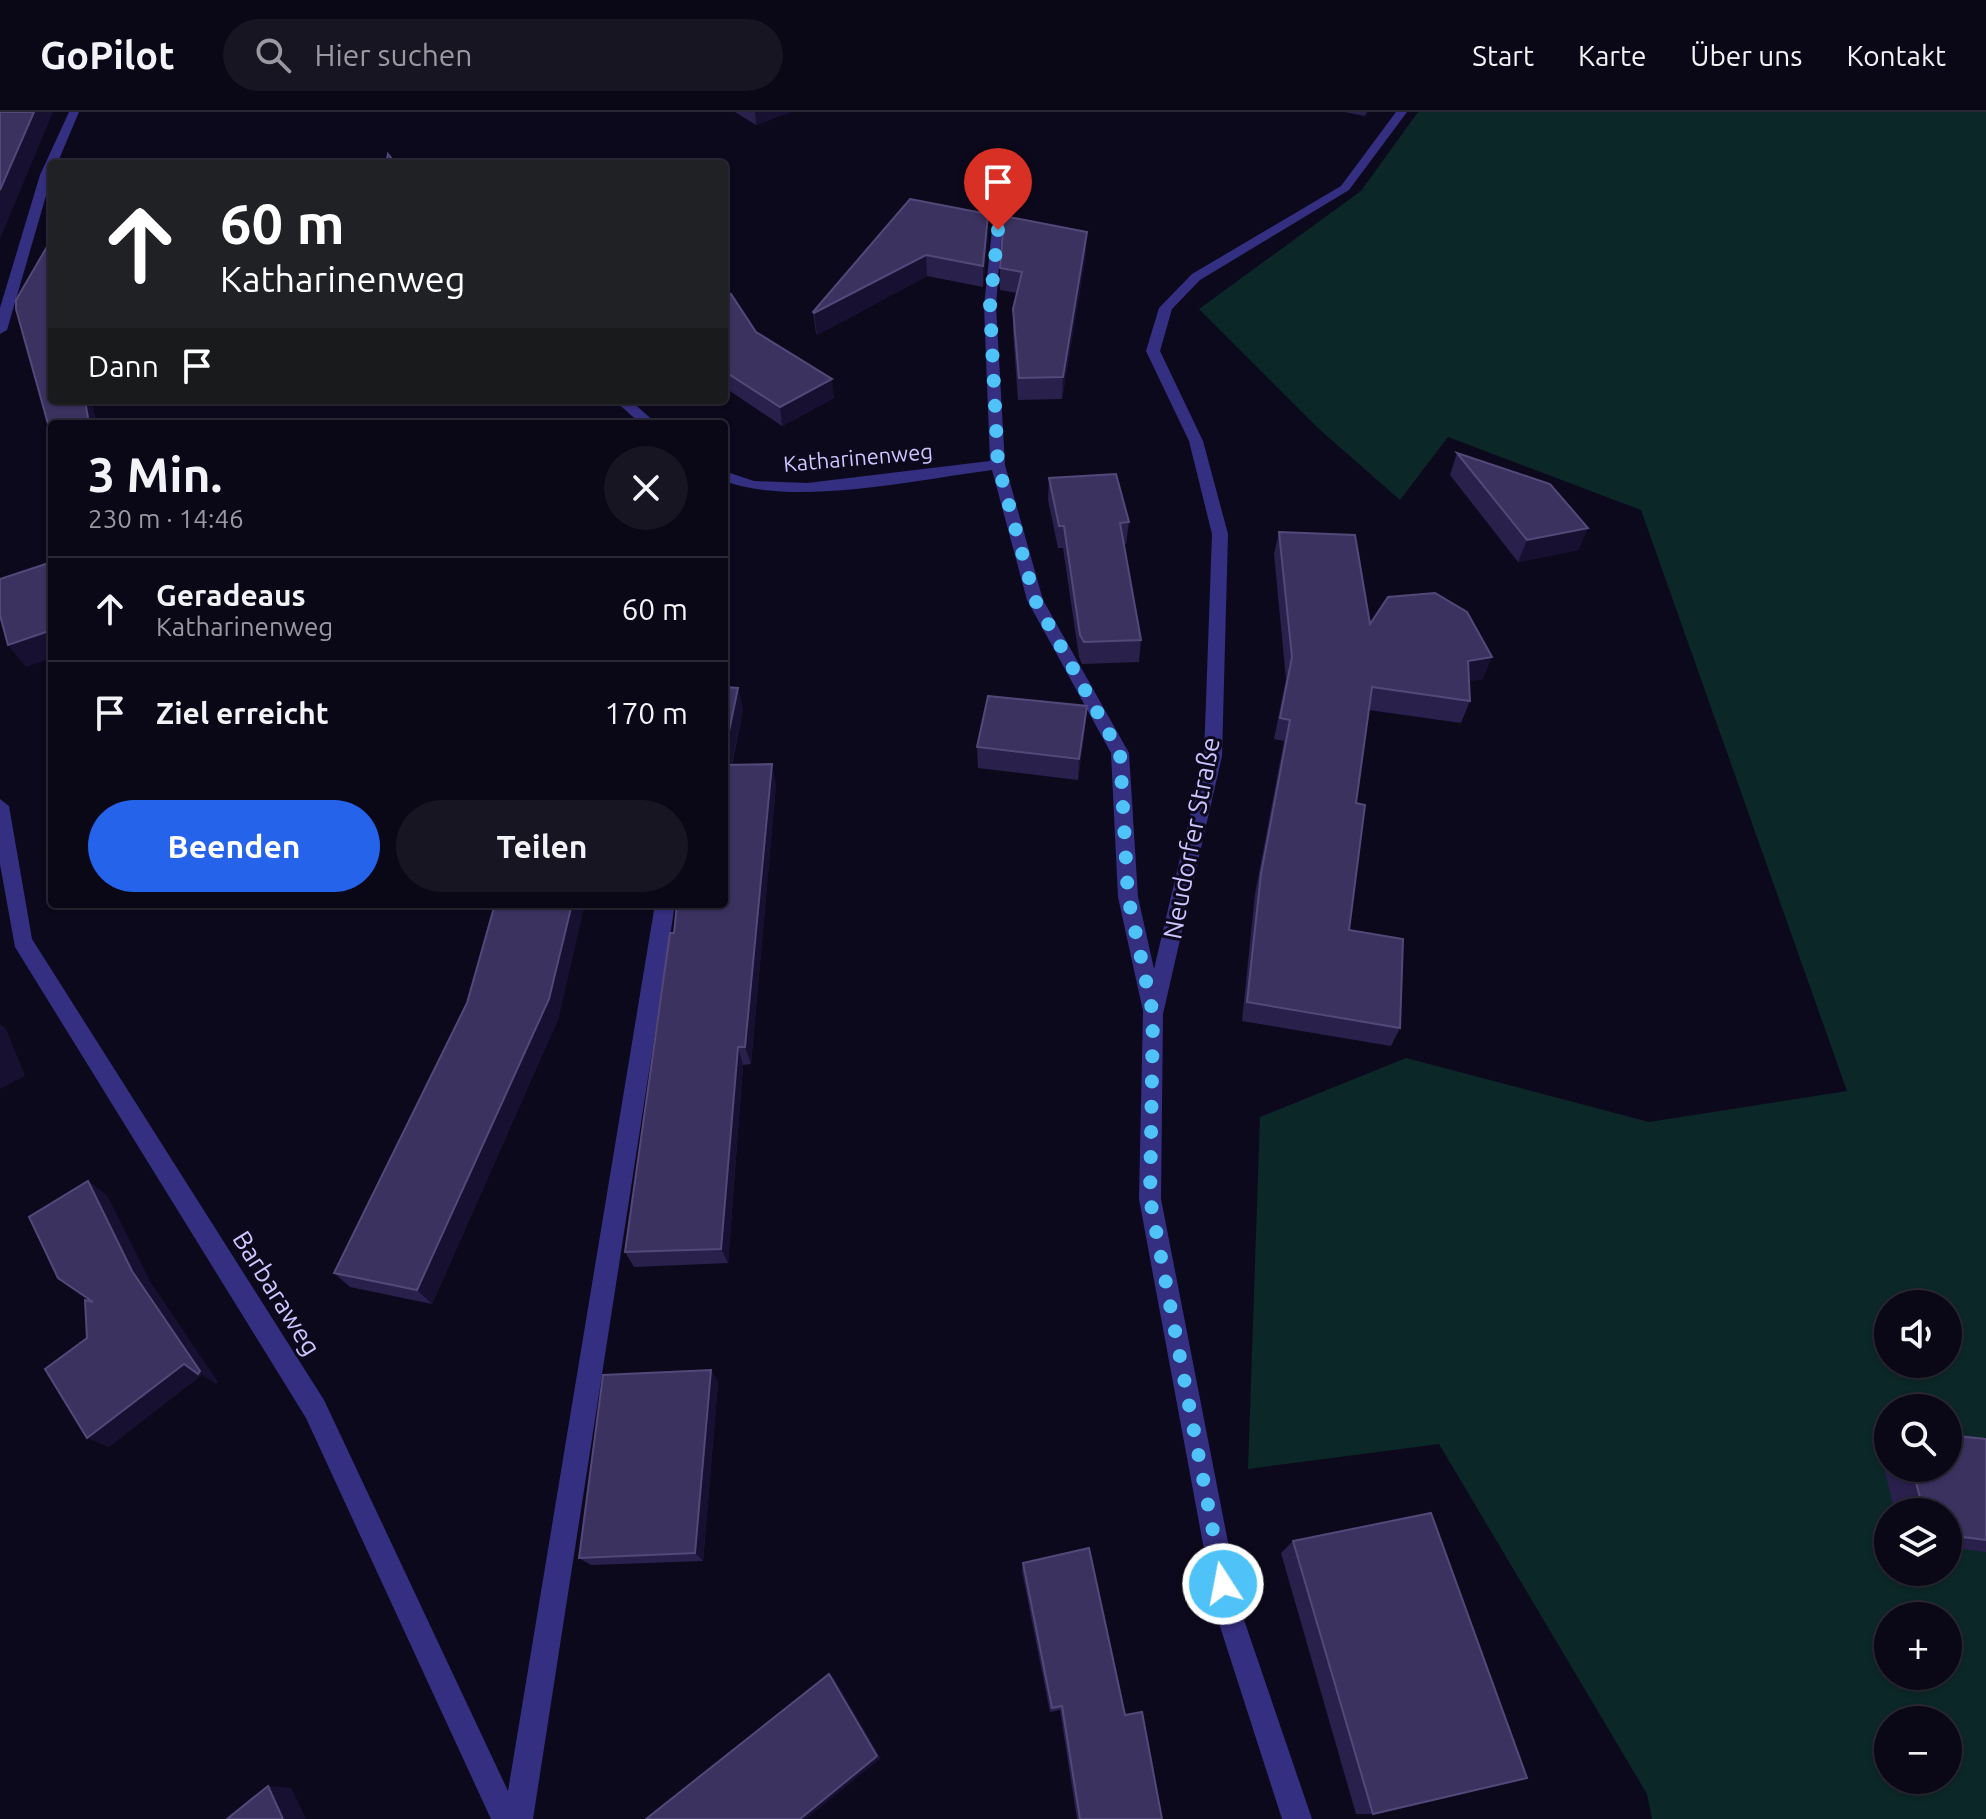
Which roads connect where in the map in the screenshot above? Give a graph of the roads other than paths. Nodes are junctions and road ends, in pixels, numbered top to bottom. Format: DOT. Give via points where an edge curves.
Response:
graph roads {
  1 [pos="74,112"];
  2 [pos="1402,112"];
  3 [pos="53,160"];
  4 [pos="48,170"];
  5 [pos="998,230"];
  6 [pos="0,330"];
  7 [pos="626,404"];
  8 [pos="645,420"];
  9 [pos="998,465"];
  10 [pos="728,477"];
  11 [pos="0,806"];
  12 [pos="664,908"];
  13 [pos="1153,1014"];
  14 [pos="506,1819"];
  15 [pos="518,1819"];
  16 [pos="1297,1819"];
  1 -- 3 [label="street"];
  2 -- 13 [label="street, Neudorfer Straße" via="1345,188 1196,277 1166,308 1153,351 1196,441 1220,534 1213,756"];
  4 -- 6 [label="street"];
  5 -- 9 [label="street" via="990,306"];
  7 -- 8 [label="street"];
  9 -- 10 [label="street, Katharinenweg" via="807,488 752,486"];
  9 -- 13 [label="street" via="1035,600 1120,753 1128,897"];
  11 -- 14 [label="street, Barbaraweg" via="22,941 315,1409"];
  12 -- 15 [label="street"];
  13 -- 16 [label="street, Neudorfer Straße" via="1150,1199 1229,1614"];
}
